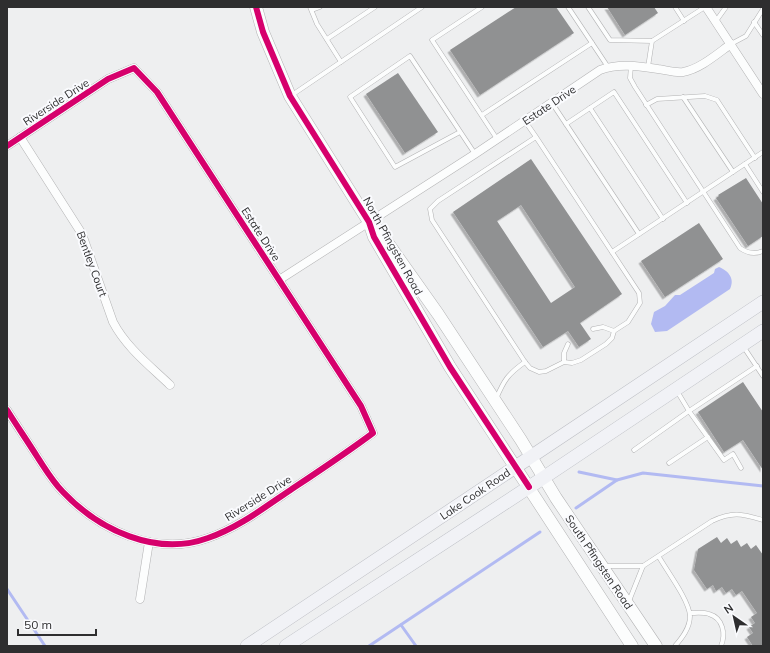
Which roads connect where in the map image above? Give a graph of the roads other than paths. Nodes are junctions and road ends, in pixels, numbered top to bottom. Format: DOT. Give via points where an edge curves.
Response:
graph roads {
  1 [pos="256,7"];
  2 [pos="320,7"];
  3 [pos="375,7"];
  4 [pos="422,7"];
  5 [pos="482,7"];
  6 [pos="568,7"];
  7 [pos="588,7"];
  8 [pos="675,7"];
  9 [pos="706,7"];
  10 [pos="726,7"];
  11 [pos="311,9"];
  12 [pos="763,9"];
  13 [pos="684,21"];
  14 [pos="716,21"];
  15 [pos="754,22"];
  16 [pos="763,35"];
  17 [pos="326,39"];
  18 [pos="652,41"];
  19 [pos="592,43"];
  20 [pos="731,44"];
  21 [pos="341,62"];
  22 [pos="631,66"];
  23 [pos="608,67"];
  24 [pos="648,67"];
  25 [pos="116,76"];
  26 [pos="763,94"];
  27 [pos="290,96"];
  28 [pos="683,97"];
  29 [pos="552,103"];
  30 [pos="646,105"];
  31 [pos="590,108"];
  32 [pos="482,115"];
  33 [pos="525,121"];
  34 [pos="566,124"];
  35 [pos="460,132"];
  36 [pos="20,137"];
  37 [pos="536,137"];
  38 [pos="497,139"];
  39 [pos="7,146"];
  40 [pos="762,153"];
  41 [pos="475,154"];
  42 [pos="754,158"];
  43 [pos="763,159"];
  44 [pos="745,164"];
  45 [pos="733,172"];
  46 [pos="704,192"];
  47 [pos="763,192"];
  48 [pos="687,203"];
  49 [pos="663,219"];
  50 [pos="369,222"];
  51 [pos="639,234"];
  52 [pos="763,251"];
  53 [pos="612,252"];
  54 [pos="279,280"];
  55 [pos="763,302"];
  56 [pos="593,328"];
  57 [pos="763,330"];
  58 [pos="614,331"];
  59 [pos="568,344"];
  60 [pos="742,344"];
  61 [pos="525,362"];
  62 [pos="564,362"];
  63 [pos="757,366"];
  64 [pos="763,376"];
  65 [pos="170,385"];
  66 [pos="675,389"];
  67 [pos="495,401"];
  68 [pos="7,410"];
  69 [pos="689,411"];
  70 [pos="373,433"];
  71 [pos="708,437"];
  72 [pos="634,450"];
  73 [pos="530,458"];
  74 [pos="669,462"];
  75 [pos="515,467"];
  76 [pos="742,468"];
  77 [pos="543,478"];
  78 [pos="529,487"];
  79 [pos="763,520"];
  80 [pos="150,542"];
  81 [pos="659,557"];
  82 [pos="602,566"];
  83 [pos="643,566"];
  84 [pos="140,599"];
  85 [pos="627,604"];
  86 [pos="690,613"];
  87 [pos="247,646"];
  88 [pos="286,646"];
  89 [pos="632,646"];
  90 [pos="656,646"];
  91 [pos="674,646"];
  92 [pos="721,646"];
  1 -- 27 [label="street, North Pfingsten Road" via="263,32"];
  2 -- 11 [label="lane"];
  3 -- 17 [label="lane"];
  4 -- 21 [label="lane"];
  5 -- 32 [label="lane" via="432,40"];
  6 -- 19 [label="lane"];
  7 -- 18 [label="lane" via="610,40"];
  8 -- 13 [label="lane"];
  9 -- 13 [label="lane"];
  9 -- 14 [label="street"];
  10 -- 14 [label="lane"];
  11 -- 17 [label="lane"];
  12 -- 15 [label="lane"];
  13 -- 18 [label="lane"];
  14 -- 20 [label="street"];
  15 -- 16 [label="lane"];
  15 -- 20 [label="lane" via="746,36"];
  17 -- 21 [label="lane"];
  18 -- 24 [label="lane"];
  19 -- 23 [label="lane"];
  19 -- 32 [label="lane"];
  20 -- 24 [label="street, Estate Drive" via="696,67 683,72"];
  20 -- 26 [label="street"];
  21 -- 27 [label="lane"];
  22 -- 23 [label="street, Estate Drive"];
  22 -- 24 [label="street, Estate Drive"];
  22 -- 30 [label="lane" via="630,78"];
  23 -- 29 [label="street, Estate Drive"];
  25 -- 36 [label="street, Riverside Drive"];
  25 -- 54 [label="street, Estate Drive" via="134,68 156,92"];
  27 -- 50 [label="street, North Pfingsten Road"];
  28 -- 30 [label="lane" via="657,99"];
  28 -- 42 [label="lane" via="705,96 717,100"];
  28 -- 45 [label="lane"];
  29 -- 33 [label="street, Estate Drive"];
  29 -- 34 [label="lane"];
  30 -- 46 [label="lane"];
  31 -- 34 [label="lane"];
  31 -- 48 [label="lane" via="614,92"];
  31 -- 49 [label="lane"];
  32 -- 38 [label="lane"];
  33 -- 37 [label="lane"];
  33 -- 38 [label="street, Estate Drive"];
  34 -- 51 [label="lane"];
  35 -- 35 [label="lane" via="410,56 350,97 395,167"];
  35 -- 41 [label="lane"];
  36 -- 39 [label="street, Riverside Drive"];
  36 -- 65 [label="street, Bentley Court" via="77,224 120,335"];
  37 -- 53 [label="lane"];
  37 -- 61 [label="lane" via="438,201 430,209 432,220"];
  38 -- 41 [label="street, Estate Drive"];
  40 -- 42 [label="lane"];
  40 -- 43 [label="lane"];
  41 -- 50 [label="street, Estate Drive"];
  42 -- 44 [label="lane"];
  44 -- 45 [label="lane"];
  44 -- 47 [label="lane"];
  45 -- 46 [label="lane"];
  46 -- 48 [label="lane"];
  46 -- 52 [label="lane" via="740,248 752,253"];
  48 -- 49 [label="lane"];
  49 -- 51 [label="lane"];
  50 -- 54 [label="street, Estate Drive"];
  50 -- 67 [label="street, North Pfingsten Road" via="380,232 434,308"];
  50 -- 75 [label="street, North Pfingsten Road" via="374,237 450,367"];
  51 -- 53 [label="lane"];
  53 -- 58 [label="lane" via="639,293 640,303 628,322"];
  54 -- 70 [label="street, Estate Drive" via="361,406"];
  55 -- 73 [label="main road, Lake Cook Road"];
  56 -- 58 [label="lane" via="603,327"];
  57 -- 60 [label="main road"];
  58 -- 62 [label="lane" via="606,344 581,360"];
  59 -- 62 [label="lane"];
  60 -- 63 [label="lane"];
  60 -- 66 [label="main road"];
  61 -- 62 [label="lane" via="539,372"];
  61 -- 67 [label="lane" via="508,375"];
  63 -- 64 [label="lane"];
  63 -- 69 [label="lane"];
  66 -- 69 [label="lane"];
  66 -- 77 [label="main road"];
  67 -- 73 [label="street, North Pfingsten Road"];
  68 -- 80 [label="street, Riverside Drive" via="52,479 67,496 107,527"];
  69 -- 71 [label="lane"];
  69 -- 72 [label="lane"];
  70 -- 80 [label="street, Riverside Drive" via="233,527 207,539 184,544"];
  71 -- 74 [label="lane"];
  71 -- 76 [label="lane" via="724,460 733,454"];
  73 -- 75 [label="main road, Lake Cook Road"];
  73 -- 77 [label="street, North Pfingsten Road"];
  75 -- 78 [label="street, North Pfingsten Road"];
  75 -- 87 [label="main road, Lake Cook Road"];
  77 -- 78 [label="main road"];
  77 -- 82 [label="street, South Pfingsten Road"];
  78 -- 88 [label="main road"];
  78 -- 89 [label="street, South Pfingsten Road"];
  79 -- 81 [label="lane" via="741,514 723,516"];
  80 -- 84 [label="street"];
  81 -- 83 [label="lane"];
  81 -- 86 [label="lane" via="682,594"];
  82 -- 83 [label="lane"];
  82 -- 85 [label="street, South Pfingsten Road"];
  83 -- 85 [label="lane"];
  85 -- 90 [label="street, South Pfingsten Road"];
  86 -- 91 [label="lane" via="685,634"];
  86 -- 92 [label="lane" via="709,614 716,618 724,631"];
}
